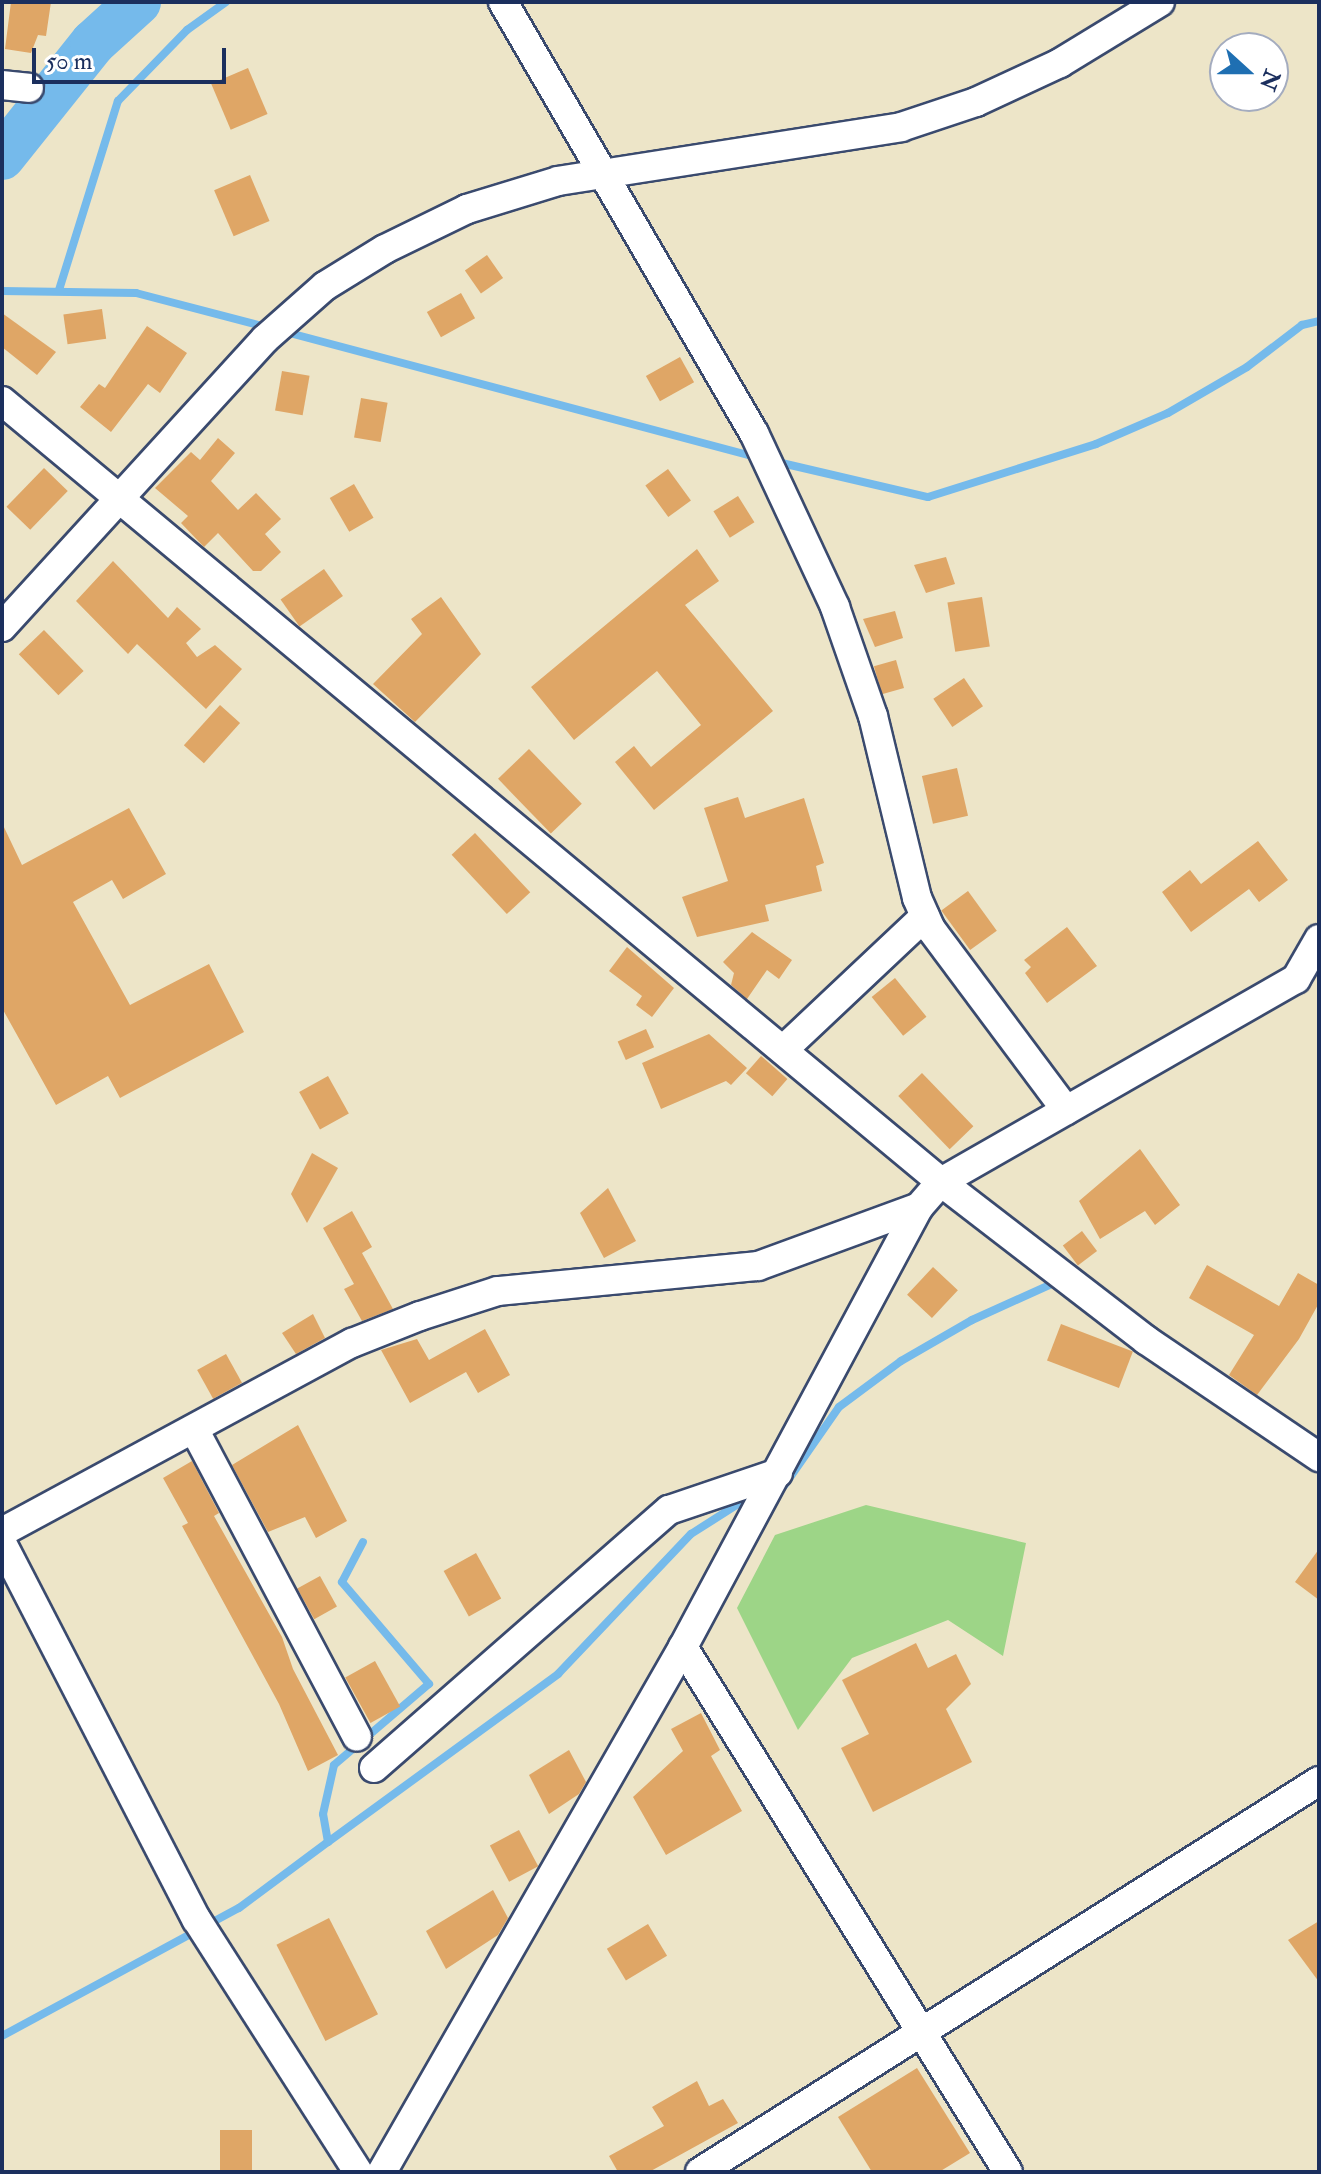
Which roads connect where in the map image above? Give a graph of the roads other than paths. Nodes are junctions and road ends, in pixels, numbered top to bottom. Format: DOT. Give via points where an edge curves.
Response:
graph roads {
  1 [pos="503,2"];
  2 [pos="1160,2"];
  3 [pos="599,172"];
  4 [pos="2,401"];
  5 [pos="117,497"];
  6 [pos="2,627"];
  7 [pos="925,916"];
  8 [pos="1319,939"];
  9 [pos="783,1050"];
  10 [pos="1066,1110"];
  11 [pos="941,1182"];
  12 [pos="919,1207"];
  13 [pos="194,1429"];
  14 [pos="1319,1457"];
  15 [pos="770,1486"];
  16 [pos="2,1532"];
  17 [pos="2,1543"];
  18 [pos="683,1647"];
  19 [pos="357,1737"];
  20 [pos="374,1768"];
  21 [pos="1319,1781"];
  22 [pos="922,2034"];
  23 [pos="358,2172"];
  24 [pos="382,2172"];
  25 [pos="700,2172"];
  26 [pos="1008,2172"];
  1 -- 3 [label="street"];
  2 -- 3 [label="street" via="1060,63 976,102 901,127"];
  3 -- 5 [label="street" via="467,209 325,286 265,339"];
  3 -- 7 [label="street" via="754,433 835,607 873,716"];
  4 -- 5 [label="street"];
  5 -- 6 [label="street"];
  5 -- 9 [label="street"];
  7 -- 9 [label="street"];
  7 -- 10 [label="street"];
  8 -- 10 [label="street" via="1296,979"];
  9 -- 11 [label="street"];
  10 -- 11 [label="street"];
  11 -- 12 [label="street"];
  11 -- 14 [label="street" via="1146,1340"];
  12 -- 13 [label="street" via="758,1266 498,1291 352,1343"];
  12 -- 15 [label="street"];
  13 -- 16 [label="street"];
  13 -- 19 [label="street"];
  15 -- 18 [label="street"];
  15 -- 20 [label="street" via="669,1510"];
  17 -- 23 [label="street" via="202,1928"];
  18 -- 22 [label="street"];
  18 -- 24 [label="street"];
  21 -- 22 [label="street"];
  22 -- 25 [label="street"];
  22 -- 26 [label="street"];
}
